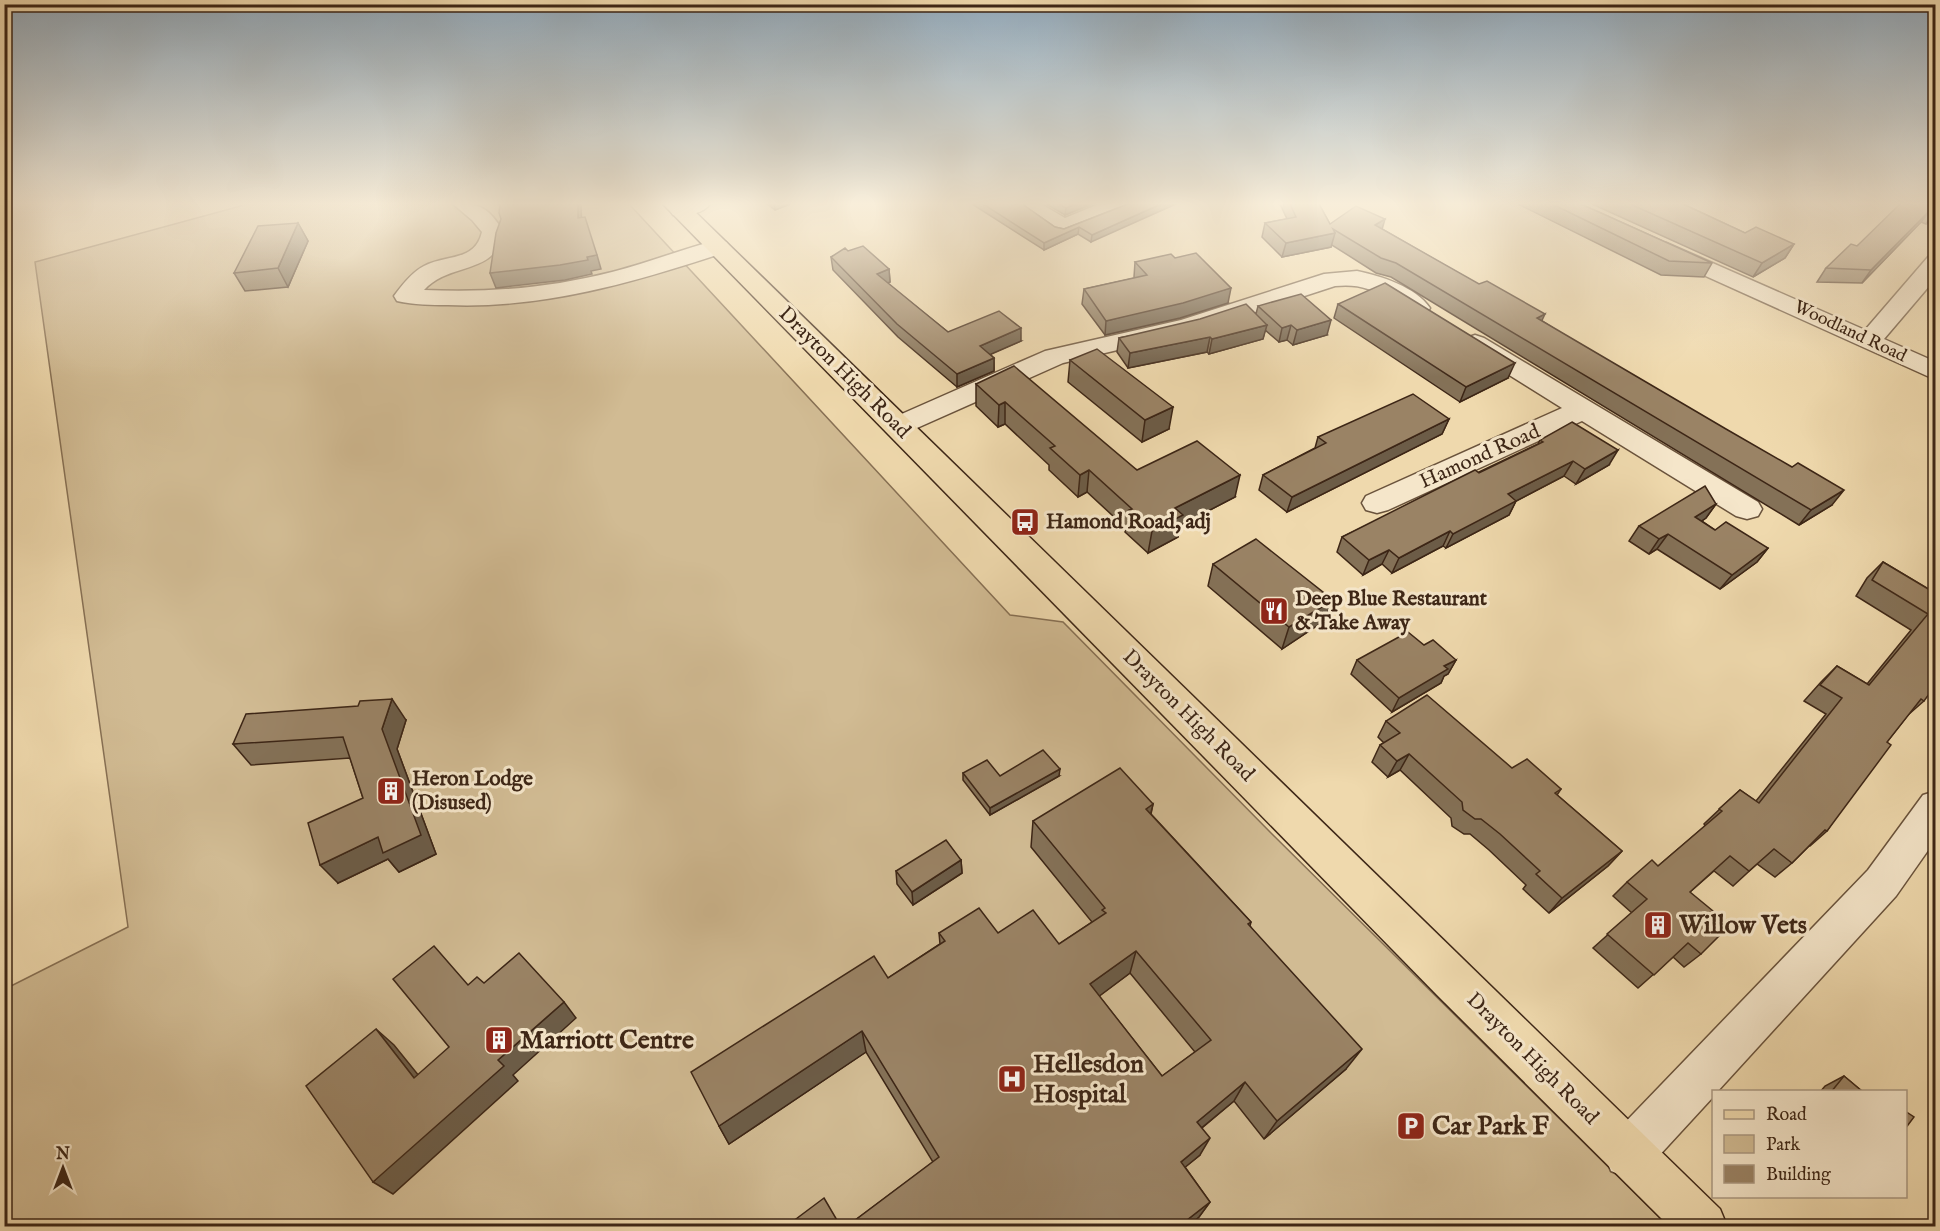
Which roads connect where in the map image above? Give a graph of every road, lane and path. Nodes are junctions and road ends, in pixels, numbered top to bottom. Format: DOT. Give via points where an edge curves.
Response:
graph roads {
  1 [pos="461,261"];
  2 [pos="673,261"];
  3 [pos="733,261"];
  4 [pos="1693,261"];
  5 [pos="1935,262"];
  6 [pos="1869,341"];
  7 [pos="1935,372"];
  8 [pos="1582,410"];
  9 [pos="898,426"];
  10 [pos="1377,503"];
  11 [pos="1747,509"];
  12 [pos="1935,807"];
  13 [pos="1628,1154"];
  14 [pos="1703,1227"];
  1 -- 2 [label="street" via="430,272 406,296 525,297 615,280"];
  3 -- 9 [label="main road, Drayton High Road"];
  4 -- 6 [label="street, Woodland Road"];
  5 -- 6 [label="street"];
  6 -- 7 [label="street, Woodland Road"];
  8 -- 9 [label="street" via="1381,284 1355,276 1332,279 1188,326 1054,357"];
  8 -- 10 [label="street, Hamond Road"];
  8 -- 11 [label="street"];
  9 -- 13 [label="main road, Drayton High Road"];
  12 -- 13 [label="street" via="1882,883"];
  13 -- 14 [label="main road, Drayton High Road"];
}
